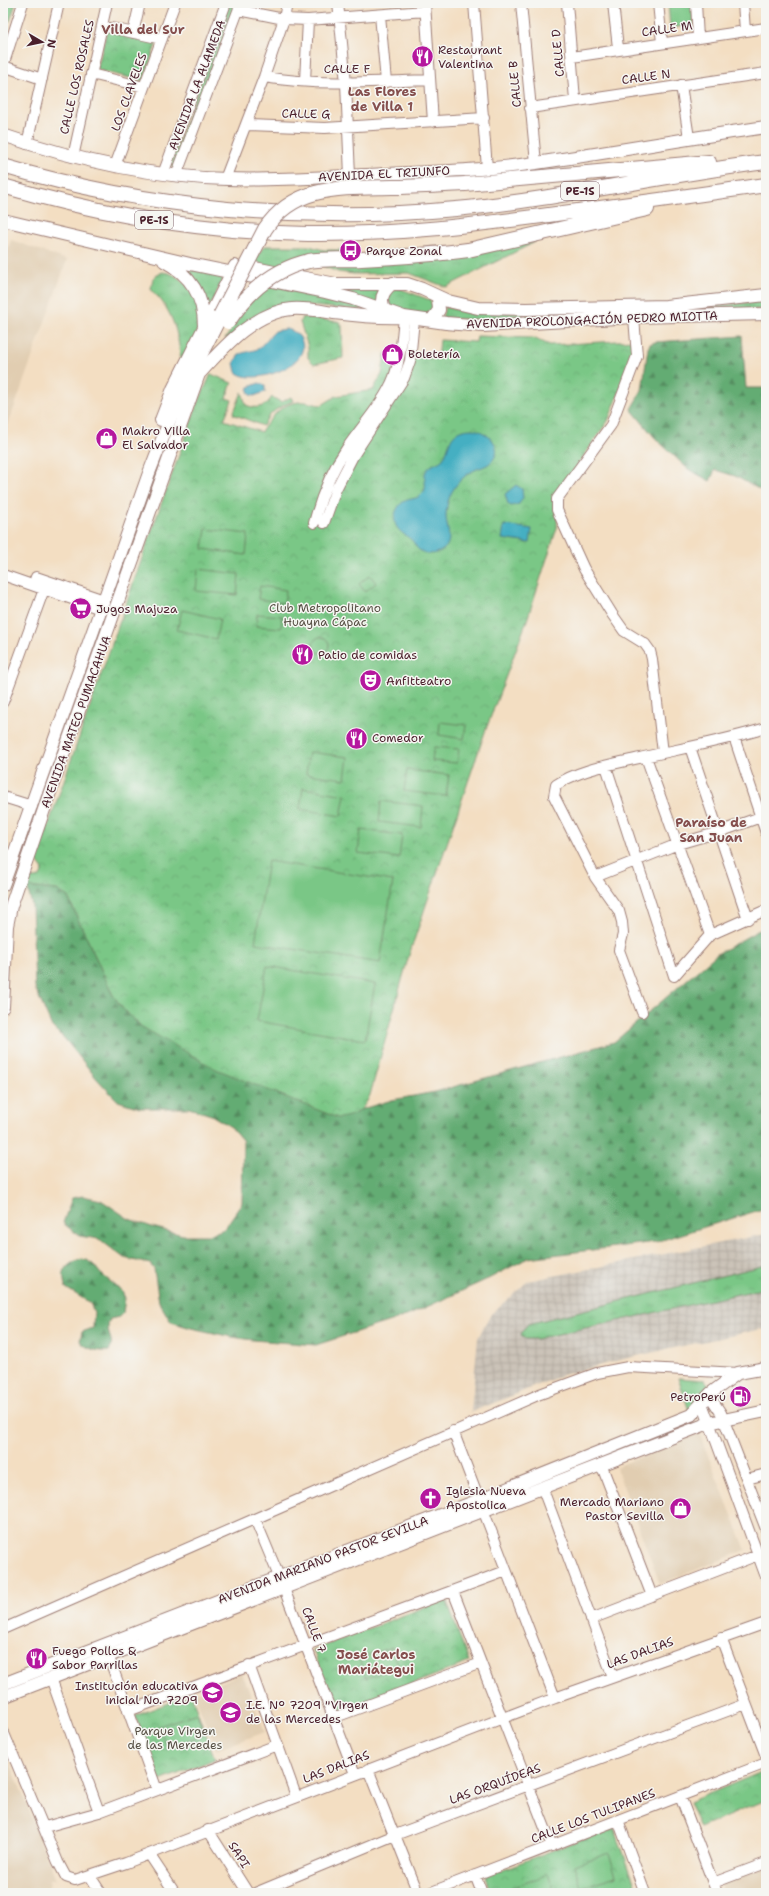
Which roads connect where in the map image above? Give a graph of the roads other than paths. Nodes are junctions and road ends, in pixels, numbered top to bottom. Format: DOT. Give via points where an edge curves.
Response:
graph roads {
  1 [pos="23,3"];
  2 [pos="59,3"];
  3 [pos="107,3"];
  4 [pos="140,3"];
  5 [pos="175,3"];
  6 [pos="226,3"];
  7 [pos="287,3"];
  8 [pos="338,3"];
  9 [pos="474,3"];
  10 [pos="521,3"];
  11 [pos="567,3"];
  12 [pos="614,3"];
  13 [pos="658,3"];
  14 [pos="696,3"];
  15 [pos="743,3"];
  16 [pos="240,7"];
  17 [pos="425,7"];
  18 [pos="380,15"];
  19 [pos="340,18"];
  20 [pos="284,19"];
  21 [pos="308,20"];
  22 [pos="102,26"];
  23 [pos="766,28"];
  24 [pos="745,31"];
  25 [pos="134,33"];
  26 [pos="162,38"];
  27 [pos="698,38"];
  28 [pos="662,43"];
  29 [pos="618,48"];
  30 [pos="572,56"];
  31 [pos="3,66"];
  32 [pos="766,73"];
  33 [pos="91,74"];
  34 [pos="264,77"];
  35 [pos="42,79"];
  36 [pos="430,80"];
  37 [pos="305,81"];
  38 [pos="386,82"];
  39 [pos="346,83"];
  40 [pos="681,85"];
  41 [pos="144,87"];
  42 [pos="575,100"];
  43 [pos="530,108"];
  44 [pos="484,118"];
  45 [pos="433,122"];
  46 [pos="247,125"];
  47 [pos="349,127"];
  48 [pos="766,127"];
  49 [pos="3,135"];
  50 [pos="689,138"];
  51 [pos="27,144"];
  52 [pos="73,157"];
  53 [pos="762,162"];
  54 [pos="536,163"];
  55 [pos="3,166"];
  56 [pos="115,166"];
  57 [pos="487,168"];
  58 [pos="163,174"];
  59 [pos="176,176"];
  60 [pos="350,176"];
  61 [pos="225,179"];
  62 [pos="766,185"];
  63 [pos="3,186"];
  64 [pos="714,192"];
  65 [pos="3,220"];
  66 [pos="151,253"];
  67 [pos="234,268"];
  68 [pos="393,283"];
  69 [pos="766,295"];
  70 [pos="438,297"];
  71 [pos="384,309"];
  72 [pos="766,314"];
  73 [pos="634,317"];
  74 [pos="409,318"];
  75 [pos="224,319"];
  76 [pos="431,321"];
  77 [pos="204,328"];
  78 [pos="196,373"];
  79 [pos="319,523"];
  80 [pos="123,547"];
  81 [pos="3,575"];
  82 [pos="45,584"];
  83 [pos="103,604"];
  84 [pos="4,698"];
  85 [pos="766,728"];
  86 [pos="734,738"];
  87 [pos="690,747"];
  88 [pos="663,753"];
  89 [pos="646,757"];
  90 [pos="606,766"];
  91 [pos="3,797"];
  92 [pos="32,806"];
  93 [pos="763,816"];
  94 [pos="719,832"];
  95 [pos="766,833"];
  96 [pos="678,844"];
  97 [pos="637,860"];
  98 [pos="595,877"];
  99 [pos="3,885"];
  100 [pos="766,910"];
  101 [pos="748,919"];
  102 [pos="710,935"];
  103 [pos="3,1007"];
  104 [pos="642,1012"];
  105 [pos="766,1368"];
  106 [pos="738,1373"];
  107 [pos="706,1399"];
  108 [pos="766,1411"];
  109 [pos="724,1420"];
  110 [pos="709,1423"];
  111 [pos="453,1432"];
  112 [pos="731,1438"];
  113 [pos="717,1444"];
  114 [pos="601,1464"];
  115 [pos="766,1474"];
  116 [pos="747,1479"];
  117 [pos="542,1487"];
  118 [pos="481,1504"];
  119 [pos="255,1519"];
  120 [pos="766,1529"];
  121 [pos="758,1555"];
  122 [pos="506,1571"];
  123 [pos="766,1577"];
  124 [pos="281,1581"];
  125 [pos="452,1591"];
  126 [pos="652,1596"];
  127 [pos="591,1619"];
  128 [pos="766,1623"];
  129 [pos="3,1629"];
  130 [pos="721,1638"];
  131 [pos="306,1645"];
  132 [pos="108,1655"];
  133 [pos="481,1664"];
  134 [pos="249,1665"];
  135 [pos="613,1677"];
  136 [pos="51,1678"];
  137 [pos="3,1684"];
  138 [pos="3,1697"];
  139 [pos="555,1698"];
  140 [pos="746,1704"];
  141 [pos="128,1711"];
  142 [pos="333,1718"];
  143 [pos="502,1718"];
  144 [pos="3,1731"];
  145 [pos="277,1745"];
  146 [pos="766,1756"];
  147 [pos="766,1763"];
  148 [pos="368,1769"];
  149 [pos="355,1774"];
  150 [pos="529,1786"];
  151 [pos="157,1790"];
  152 [pos="296,1796"];
  153 [pos="680,1796"];
  154 [pos="100,1812"];
  155 [pos="618,1820"];
  156 [pos="45,1827"];
  157 [pos="208,1830"];
  158 [pos="395,1835"];
  159 [pos="552,1846"];
  160 [pos="149,1854"];
  161 [pos="766,1864"];
  162 [pos="475,1875"];
  163 [pos="90,1876"];
  164 [pos="713,1883"];
  165 [pos="101,1893"];
  166 [pos="175,1893"];
  167 [pos="248,1893"];
  168 [pos="255,1893"];
  169 [pos="418,1893"];
  170 [pos="429,1893"];
  171 [pos="482,1893"];
  172 [pos="645,1893"];
  173 [pos="717,1893"];
  1 -- 31 [label="street"];
  2 -- 35 [label="street"];
  3 -- 22 [label="street, CALLE LOS ROSALES"];
  4 -- 25 [label="street"];
  5 -- 26 [label="street, LOS CLAVELES"];
  6 -- 58 [label="street"];
  7 -- 20 [label="street"];
  8 -- 19 [label="street"];
  9 -- 44 [label="street"];
  10 -- 43 [label="street, CALLE B"];
  11 -- 30 [label="street, CALLE D"];
  12 -- 29 [label="street"];
  13 -- 28 [label="street"];
  14 -- 27 [label="street"];
  15 -- 24 [label="street"];
  16 -- 20 [label="street"];
  16 -- 59 [label="street, AVENIDA LA ALAMEDA"];
  17 -- 18 [label="street"];
  17 -- 36 [label="street"];
  18 -- 19 [label="street"];
  18 -- 38 [label="street"];
  19 -- 21 [label="street"];
  19 -- 39 [label="street"];
  20 -- 21 [label="street"];
  20 -- 34 [label="street"];
  21 -- 37 [label="street"];
  22 -- 25 [label="street"];
  22 -- 33 [label="street, CALLE LOS ROSALES"];
  23 -- 24 [label="street, CALLE M"];
  24 -- 27 [label="street, CALLE M"];
  25 -- 26 [label="street"];
  26 -- 41 [label="street, LOS CLAVELES"];
  27 -- 28 [label="street, CALLE M"];
  28 -- 29 [label="street, CALLE M"];
  29 -- 30 [label="street, CALLE M"];
  30 -- 42 [label="street, CALLE D"];
  31 -- 35 [label="street"];
  32 -- 40 [label="street, CALLE N"];
  33 -- 41 [label="street"];
  33 -- 52 [label="street, CALLE LOS ROSALES"];
  34 -- 37 [label="street, CALLE F"];
  34 -- 46 [label="street"];
  35 -- 51 [label="street"];
  36 -- 38 [label="street, CALLE F"];
  36 -- 45 [label="street"];
  37 -- 39 [label="street, CALLE F"];
  38 -- 39 [label="street, CALLE F"];
  39 -- 47 [label="street"];
  40 -- 42 [label="street, CALLE N"];
  40 -- 50 [label="street"];
  41 -- 56 [label="street, LOS CLAVELES"];
  42 -- 43 [label="street, CALLE N"];
  43 -- 54 [label="street, CALLE B"];
  44 -- 45 [label="street, CALLE G"];
  44 -- 57 [label="street"];
  45 -- 47 [label="street, CALLE G"];
  46 -- 47 [label="street, CALLE G"];
  46 -- 61 [label="street"];
  47 -- 60 [label="street"];
  48 -- 50 [label="main road, AVENIDA EL TRIUNFO"];
  49 -- 51 [label="main road, AVENIDA EL TRIUNFO"];
  50 -- 54 [label="main road, AVENIDA EL TRIUNFO"];
  51 -- 52 [label="main road, AVENIDA EL TRIUNFO"];
  52 -- 56 [label="main road, AVENIDA EL TRIUNFO"];
  53 -- 55 [label="highway, PE-1S" via="510,203 415,212 318,214 235,210 166,202 71,184"];
  53 -- 75 [label="highway, bridge" via="727,160 465,184 318,191 289,204 265,229"];
  54 -- 57 [label="main road, AVENIDA EL TRIUNFO"];
  56 -- 58 [label="main road, AVENIDA EL TRIUNFO"];
  57 -- 60 [label="main road, AVENIDA EL TRIUNFO"];
  58 -- 59 [label="main road, AVENIDA EL TRIUNFO"];
  59 -- 61 [label="main road, AVENIDA EL TRIUNFO"];
  60 -- 61 [label="main road, AVENIDA EL TRIUNFO" via="274,180"];
  62 -- 64 [label="highway, PE-1S"];
  63 -- 64 [label="highway, PE-1S" via="67,203 150,219 234,230 309,234 455,228"];
  64 -- 75 [label="highway, bridge" via="468,250 429,256 309,261 281,272 260,285"];
  65 -- 66 [label="main road"];
  66 -- 67 [label="main road"];
  66 -- 77 [label="main road" via="173,266 194,285 203,307"];
  67 -- 68 [label="main road, AVENIDA PROLONGACIÓN PEDRO MIOTTA" via="336,284"];
  67 -- 71 [label="main road, AVENIDA PROLONGACIÓN PEDRO MIOTTA"];
  67 -- 77 [label="main road"];
  68 -- 70 [label="main road, AVENIDA PROLONGACIÓN PEDRO MIOTTA" via="414,286"];
  68 -- 71 [label="main road" via="382,297"];
  69 -- 70 [label="main road, AVENIDA PROLONGACIÓN PEDRO MIOTTA" via="666,306 526,309 478,308"];
  70 -- 76 [label="main road" via="439,310"];
  71 -- 74 [label="main road, AVENIDA PROLONGACIÓN PEDRO MIOTTA"];
  72 -- 73 [label="main road, AVENIDA PROLONGACIÓN PEDRO MIOTTA"];
  73 -- 76 [label="main road, AVENIDA PROLONGACIÓN PEDRO MIOTTA" via="483,326"];
  73 -- 88 [label="street" via="637,356 611,425 556,504 584,568 612,614 624,631 650,650"];
  74 -- 76 [label="main road, AVENIDA PROLONGACIÓN PEDRO MIOTTA"];
  74 -- 78 [label="main road" via="376,318 292,309 276,313 250,325"];
  74 -- 79 [label="street" via="394,378 339,460 327,484"];
  75 -- 78 [label="highway"];
  77 -- 80 [label="main road" via="166,407 126,519"];
  78 -- 80 [label="main road, AVENIDA MATEO PUMACAHUA" via="174,409"];
  78 -- 103 [label="main road, AVENIDA MATEO PUMACAHUA" via="11,906 7,926"];
  80 -- 83 [label="main road, AVENIDA MATEO PUMACAHUA"];
  81 -- 82 [label="street"];
  82 -- 83 [label="street"];
  82 -- 84 [label="street"];
  83 -- 92 [label="main road, AVENIDA MATEO PUMACAHUA"];
  85 -- 86 [label="street"];
  86 -- 87 [label="street"];
  86 -- 93 [label="street"];
  87 -- 88 [label="street"];
  87 -- 94 [label="street"];
  88 -- 89 [label="street"];
  89 -- 90 [label="street"];
  89 -- 96 [label="street"];
  90 -- 97 [label="street"];
  90 -- 98 [label="street" via="564,779 554,790 554,796"];
  91 -- 92 [label="street"];
  92 -- 99 [label="main road, AVENIDA MATEO PUMACAHUA"];
  93 -- 94 [label="street"];
  93 -- 95 [label="street"];
  94 -- 96 [label="street"];
  94 -- 101 [label="street"];
  96 -- 97 [label="street"];
  96 -- 102 [label="street"];
  97 -- 98 [label="street"];
  97 -- 102 [label="street" via="674,976"];
  98 -- 104 [label="street" via="618,911 622,922 623,934 618,950"];
  100 -- 101 [label="street"];
  101 -- 102 [label="street"];
  105 -- 106 [label="main road, AVENIDA MARIANO PASTOR SEVILLA"];
  106 -- 107 [label="main road, AVENIDA MARIANO PASTOR SEVILLA"];
  106 -- 111 [label="street" via="628,1367 597,1373 540,1394"];
  107 -- 109 [label="street"];
  107 -- 110 [label="street"];
  107 -- 118 [label="main road, AVENIDA MARIANO PASTOR SEVILLA" via="691,1415"];
  108 -- 109 [label="main road, AVENIDA MARIANO PASTOR SEVILLA"];
  109 -- 110 [label="main road, AVENIDA MARIANO PASTOR SEVILLA"];
  109 -- 112 [label="street"];
  110 -- 113 [label="street"];
  110 -- 114 [label="main road, AVENIDA MARIANO PASTOR SEVILLA"];
  111 -- 118 [label="street"];
  111 -- 119 [label="street"];
  112 -- 113 [label="street"];
  112 -- 116 [label="street"];
  113 -- 121 [label="street"];
  114 -- 117 [label="main road, AVENIDA MARIANO PASTOR SEVILLA"];
  114 -- 126 [label="street"];
  115 -- 116 [label="street"];
  116 -- 120 [label="street"];
  117 -- 118 [label="main road, AVENIDA MARIANO PASTOR SEVILLA"];
  117 -- 127 [label="street"];
  118 -- 122 [label="street"];
  118 -- 124 [label="main road, AVENIDA MARIANO PASTOR SEVILLA"];
  119 -- 124 [label="street, CALLE 7"];
  119 -- 129 [label="street"];
  121 -- 123 [label="street"];
  121 -- 126 [label="street"];
  122 -- 125 [label="street"];
  122 -- 139 [label="street"];
  124 -- 131 [label="street, CALLE 7"];
  124 -- 132 [label="main road, AVENIDA MARIANO PASTOR SEVILLA"];
  124 -- 137 [label="main road, AVENIDA MARIANO PASTOR SEVILLA"];
  125 -- 131 [label="street"];
  125 -- 133 [label="street"];
  126 -- 127 [label="street"];
  127 -- 135 [label="street"];
  128 -- 130 [label="street, LAS DALIAS"];
  130 -- 135 [label="street, LAS DALIAS"];
  130 -- 140 [label="street"];
  131 -- 134 [label="street"];
  131 -- 142 [label="street, CALLE 7"];
  132 -- 136 [label="main road, AVENIDA MARIANO PASTOR SEVILLA"];
  132 -- 141 [label="street"];
  133 -- 142 [label="street"];
  133 -- 143 [label="street"];
  134 -- 141 [label="street"];
  134 -- 145 [label="street"];
  135 -- 139 [label="street, LAS DALIAS"];
  136 -- 138 [label="main road, AVENIDA MARIANO PASTOR SEVILLA"];
  136 -- 154 [label="street"];
  139 -- 143 [label="street, LAS DALIAS"];
  140 -- 146 [label="street"];
  140 -- 150 [label="street, LAS ORQUÍDEAS"];
  141 -- 151 [label="street"];
  142 -- 149 [label="street, CALLE 7"];
  143 -- 148 [label="street, LAS DALIAS"];
  143 -- 150 [label="street"];
  144 -- 156 [label="street, LAS DALIAS"];
  145 -- 151 [label="street"];
  145 -- 152 [label="street"];
  147 -- 153 [label="street, CALLE LOS TULIPANES"];
  148 -- 149 [label="street, LAS DALIAS"];
  148 -- 158 [label="street"];
  149 -- 152 [label="street, LAS DALIAS"];
  150 -- 158 [label="street, LAS ORQUÍDEAS"];
  150 -- 159 [label="street"];
  151 -- 154 [label="street"];
  152 -- 157 [label="street, LAS DALIAS"];
  153 -- 155 [label="street, CALLE LOS TULIPANES"];
  153 -- 164 [label="street"];
  154 -- 156 [label="street"];
  155 -- 159 [label="street, CALLE LOS TULIPANES"];
  155 -- 172 [label="street"];
  156 -- 163 [label="street, LAS DALIAS" via="66,1877 75,1880"];
  157 -- 160 [label="street, LAS DALIAS"];
  157 -- 167 [label="street, SAPI"];
  158 -- 168 [label="street, LAS ORQUÍDEAS"];
  158 -- 169 [label="street"];
  159 -- 162 [label="street, CALLE LOS TULIPANES"];
  160 -- 163 [label="street, LAS DALIAS"];
  160 -- 166 [label="street"];
  161 -- 164 [label="street"];
  162 -- 170 [label="street, CALLE LOS TULIPANES"];
  162 -- 171 [label="street"];
  163 -- 165 [label="street"];
  164 -- 173 [label="street"];
}
